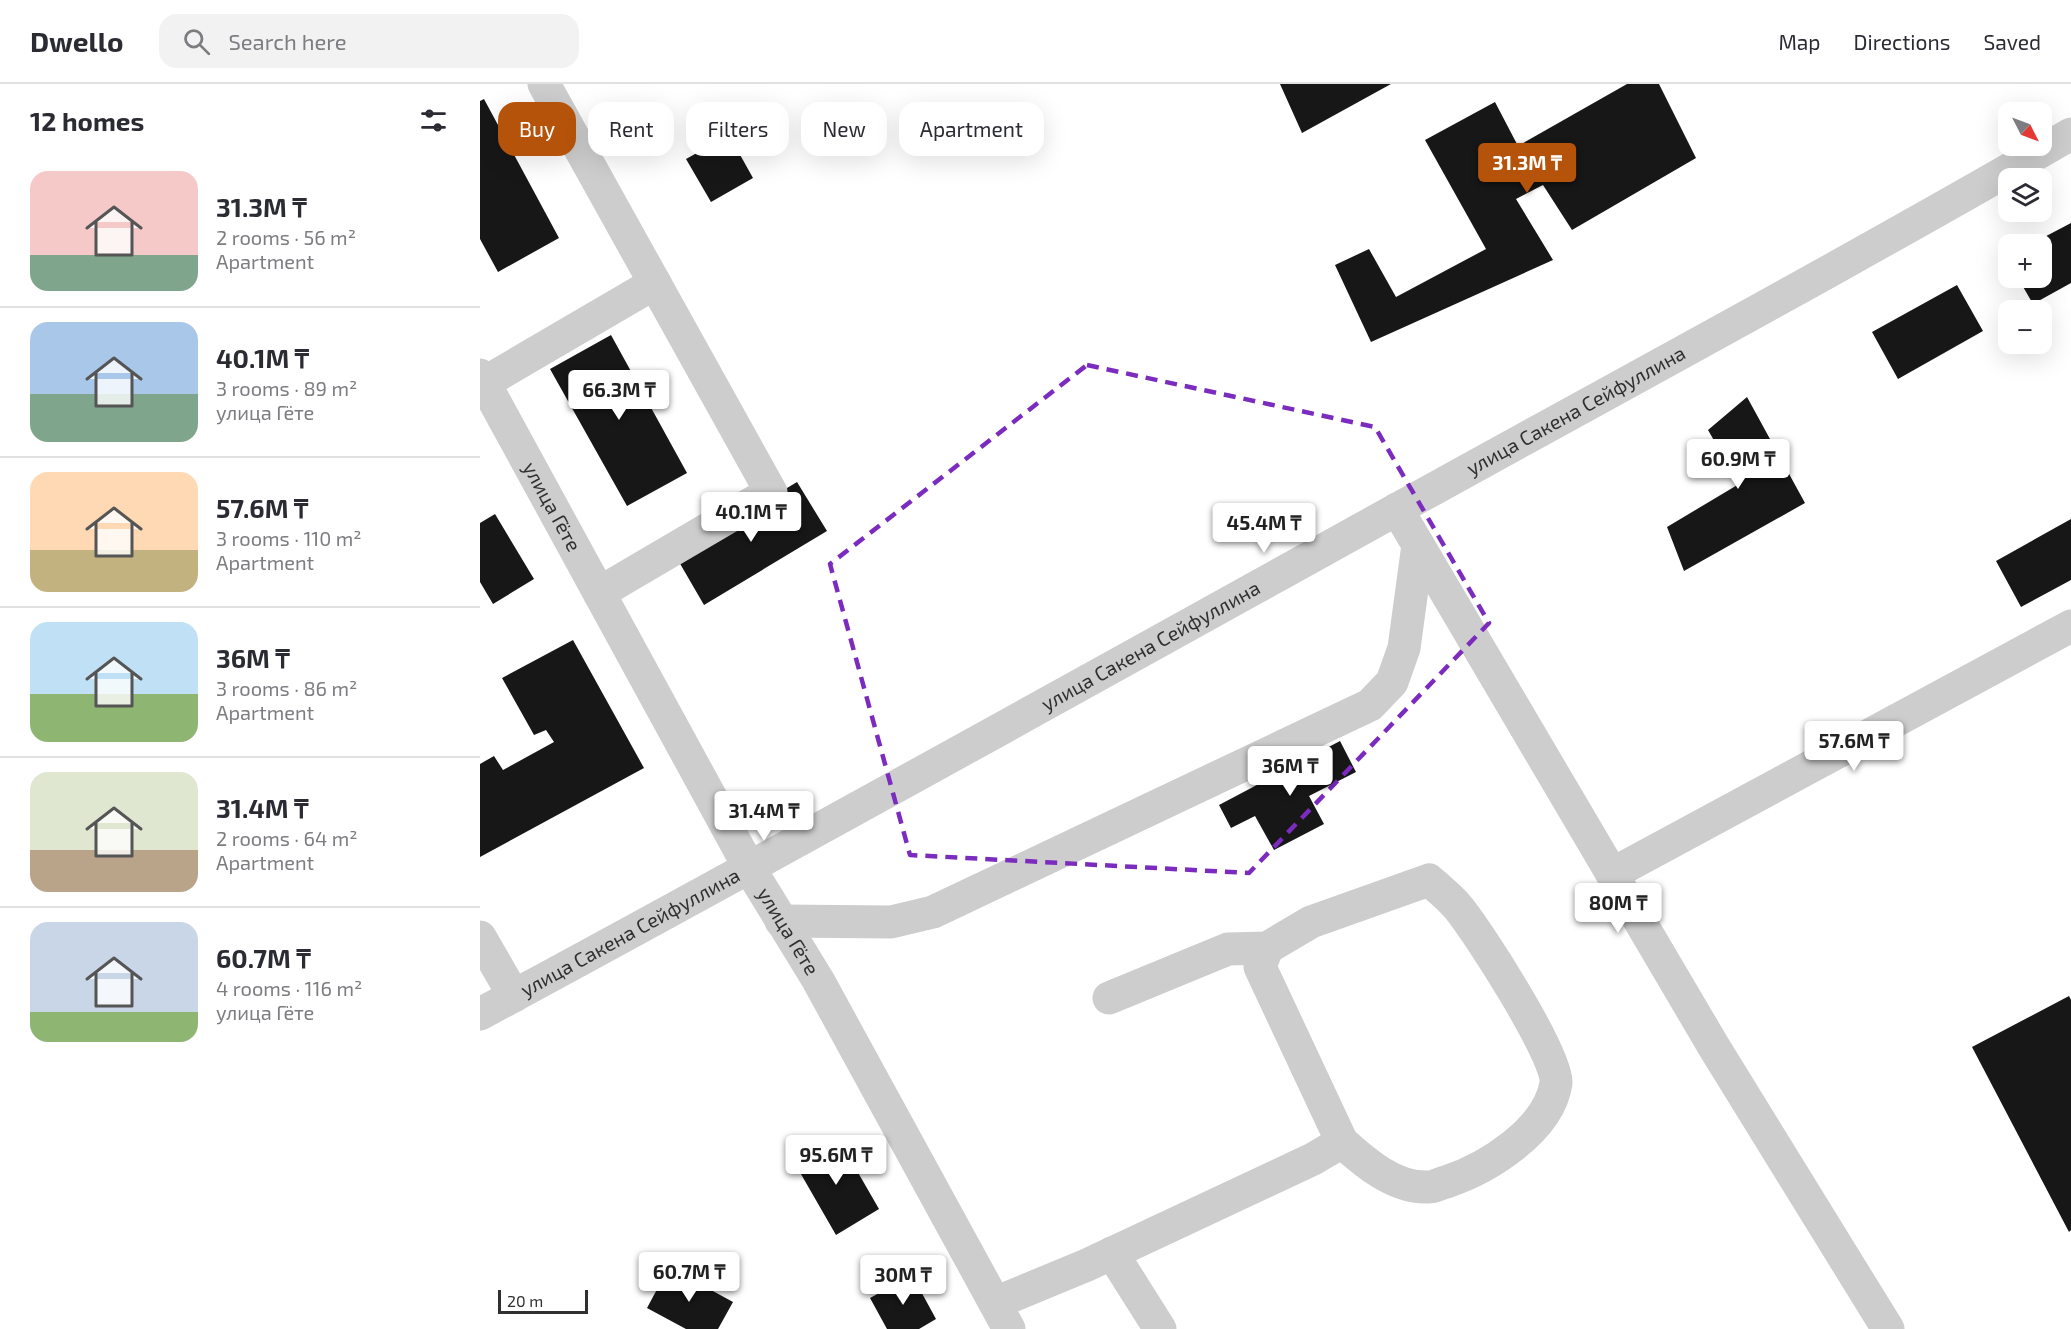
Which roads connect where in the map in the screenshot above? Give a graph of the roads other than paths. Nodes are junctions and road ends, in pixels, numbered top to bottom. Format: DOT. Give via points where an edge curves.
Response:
graph roads {
  1 [pos="544,84"];
  2 [pos="2071,134"];
  3 [pos="655,283"];
  4 [pos="482,379"];
  5 [pos="1396,509"];
  6 [pos="1418,545"];
  7 [pos="599,593"];
  8 [pos="2071,626"];
  9 [pos="750,869"];
  10 [pos="1612,874"];
  11 [pos="781,921"];
  12 [pos="480,937"];
  13 [pos="1267,948"];
  14 [pos="514,996"];
  15 [pos="1109,998"];
  16 [pos="480,1014"];
  17 [pos="1342,1142"];
  18 [pos="1112,1253"];
  19 [pos="1002,1316"];
  20 [pos="1160,1329"];
  21 [pos="1888,1329"];
  1 -- 3 [label="street"];
  2 -- 5 [label="street, улица Сакена Сейфуллина" via="1866,252"];
  3 -- 4 [label="street"];
  3 -- 7 [label="street" via="771,492"];
  4 -- 7 [label="street, улица Гёте"];
  5 -- 6 [label="street"];
  5 -- 9 [label="street, улица Сакена Сейфуллина"];
  6 -- 10 [label="street"];
  6 -- 11 [label="street" via="1404,648 1392,682 1370,705 933,912 891,922"];
  7 -- 9 [label="street, улица Гёте"];
  8 -- 10 [label="street"];
  9 -- 11 [label="street, улица Гёте"];
  9 -- 14 [label="street, улица Сакена Сейфуллина"];
  10 -- 21 [label="street"];
  11 -- 19 [label="street, улица Гёте" via="818,980"];
  12 -- 14 [label="street"];
  13 -- 15 [label="street" via="1228,949"];
  13 -- 17 [label="street" via="1260,967"];
  13 -- 17 [label="street" via="1311,922 1429,880 1457,906 1505,979 1544,1044 1557,1080 1548,1108 1524,1138 1472,1173 1429,1187 1396,1180 1369,1166"];
  14 -- 16 [label="street, улица Сакена Сейфуллина"];
  17 -- 18 [label="street"];
  18 -- 19 [label="street"];
  18 -- 20 [label="street"];
}
